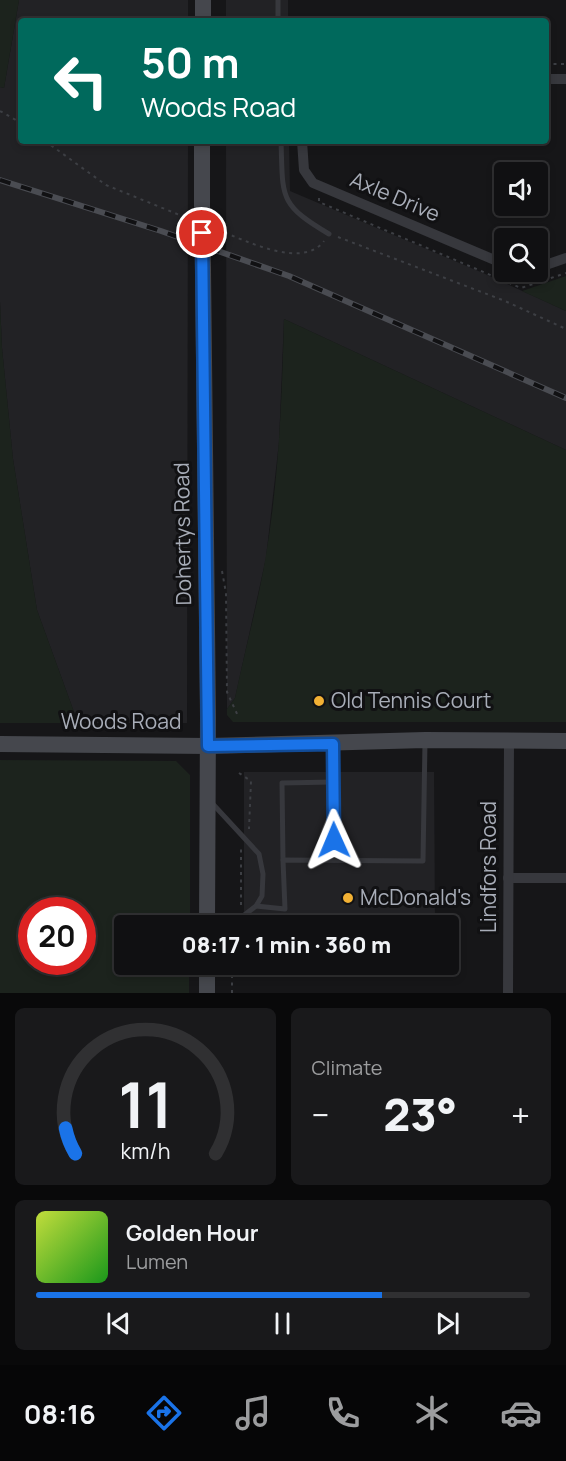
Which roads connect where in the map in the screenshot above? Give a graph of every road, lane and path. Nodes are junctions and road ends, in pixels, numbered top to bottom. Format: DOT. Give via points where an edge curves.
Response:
graph roads {
  1 [pos="203,0"];
  2 [pos="278,0"];
  3 [pos="202,18"];
  4 [pos="278,18"];
  5 [pos="549,64"];
  6 [pos="566,64"];
  7 [pos="549,78"];
  8 [pos="566,79"];
  9 [pos="0,111"];
  10 [pos="18,121"];
  11 [pos="49,144"];
  12 [pos="202,144"];
  13 [pos="281,144"];
  14 [pos="302,144"];
  15 [pos="201,220"];
  16 [pos="329,234"];
  17 [pos="566,258"];
  18 [pos="494,260"];
  19 [pos="548,264"];
  20 [pos="566,329"];
  21 [pos="226,593"];
  22 [pos="238,716"];
  23 [pos="425,741"];
  24 [pos="509,741"];
  25 [pos="566,741"];
  26 [pos="0,744"];
  27 [pos="333,744"];
  28 [pos="208,746"];
  29 [pos="333,782"];
  30 [pos="208,799"];
  31 [pos="283,860"];
  32 [pos="334,860"];
  33 [pos="508,878"];
  34 [pos="566,878"];
  35 [pos="256,906"];
  36 [pos="207,915"];
  37 [pos="244,915"];
  38 [pos="207,975"];
  39 [pos="232,975"];
  40 [pos="207,993"];
  41 [pos="232,993"];
  42 [pos="508,993"];
  1 -- 3 [label="main road"];
  2 -- 4 [label="lane"];
  5 -- 6 [label="path"];
  7 -- 8 [label="street"];
  9 -- 10 [label="path"];
  11 -- 15 [label="path" via="106,186"];
  12 -- 15 [label="main road, Dohertys Road"];
  13 -- 16 [label="lane" via="283,189 288,203"];
  14 -- 18 [label="street, Axle Drive" via="304,170 313,183"];
  15 -- 16 [label="path" via="278,251 302,254 319,248"];
  15 -- 28 [label="main road, Dohertys Road, bridge"];
  16 -- 20 [label="path" via="505,301"];
  17 -- 19 [label="street"];
  21 -- 22 [label="path" via="227,692"];
  23 -- 24 [label="main road, Woods Road"];
  23 -- 27 [label="main road, Woods Road"];
  23 -- 32 [label="lane" via="423,861"];
  24 -- 25 [label="main road, Woods Road"];
  24 -- 33 [label="street, Lindfors Road"];
  26 -- 28 [label="main road, Woods Road"];
  27 -- 28 [label="main road, Woods Road"];
  27 -- 29 [label="lane"];
  28 -- 30 [label="main road, Dohertys Road"];
  29 -- 31 [label="lane" via="282,783"];
  29 -- 32 [label="lane"];
  30 -- 35 [label="lane" via="259,854 262,896"];
  30 -- 36 [label="main road, Dohertys Road"];
  31 -- 32 [label="lane"];
  31 -- 35 [label="lane" via="285,909"];
  33 -- 34 [label="street"];
  33 -- 42 [label="street, Lindfors Road"];
  35 -- 37 [label="lane"];
  38 -- 40 [label="main road"];
  39 -- 41 [label="path"];
}
